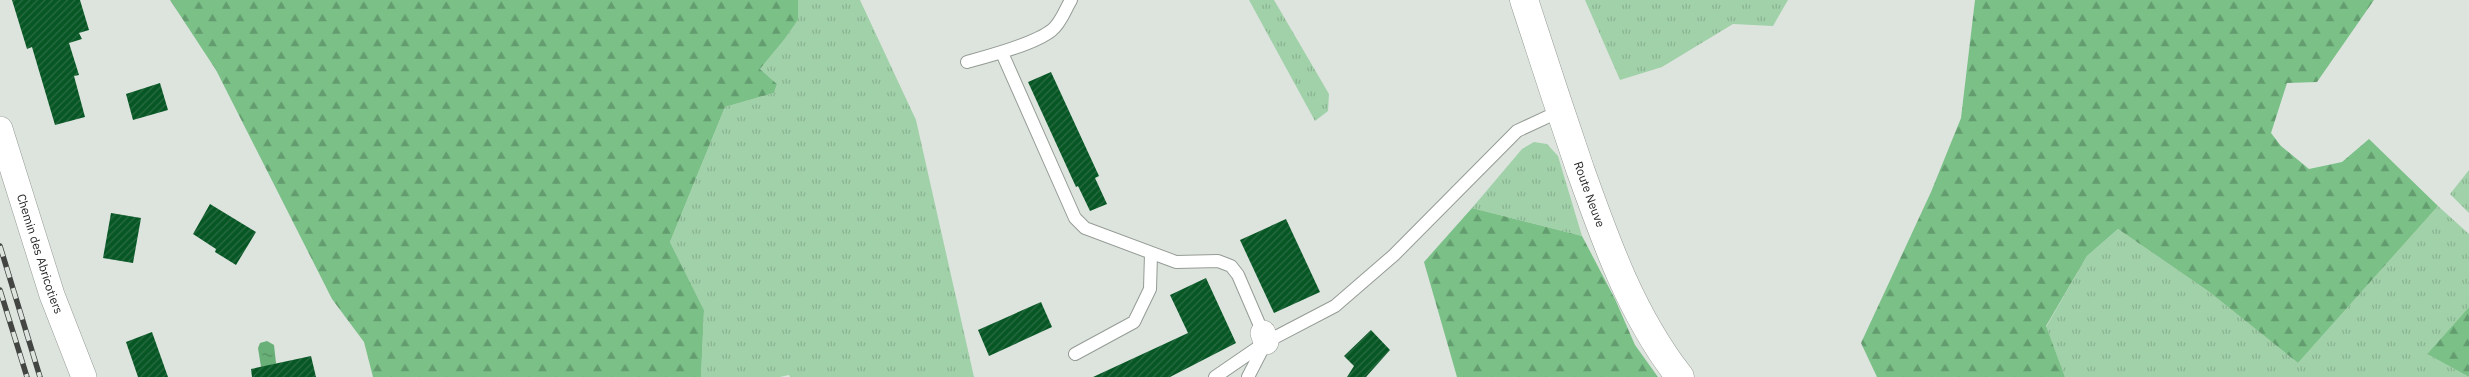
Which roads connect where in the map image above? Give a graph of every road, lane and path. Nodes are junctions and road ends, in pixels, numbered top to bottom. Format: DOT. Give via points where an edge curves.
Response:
graph roads {
  1 [pos="1071,0"];
  2 [pos="1524,0"];
  3 [pos="1002,53"];
  4 [pos="967,62"];
  5 [pos="1560,111"];
  6 [pos="0,129"];
  7 [pos="1152,254"];
  8 [pos="1265,337"];
  9 [pos="1075,354"];
  10 [pos="84,377"];
  11 [pos="1216,377"];
  12 [pos="1248,377"];
  13 [pos="1680,377"];
  1 -- 3 [label="lane" via="1051,31"];
  2 -- 5 [label="street, Route Neuve"];
  3 -- 4 [label="lane"];
  3 -- 7 [label="lane" via="1075,218 1085,228"];
  5 -- 8 [label="lane" via="1517,131 1394,255 1335,306"];
  5 -- 13 [label="street, Route Neuve" via="1617,266 1659,348"];
  6 -- 10 [label="street, Chemin des Abricotiers" via="52,295"];
  7 -- 8 [label="lane" via="1176,262 1218,261 1231,266"];
  7 -- 9 [label="lane" via="1150,289 1134,322"];
  8 -- 11 [label="lane"];
  8 -- 12 [label="lane"];
}
